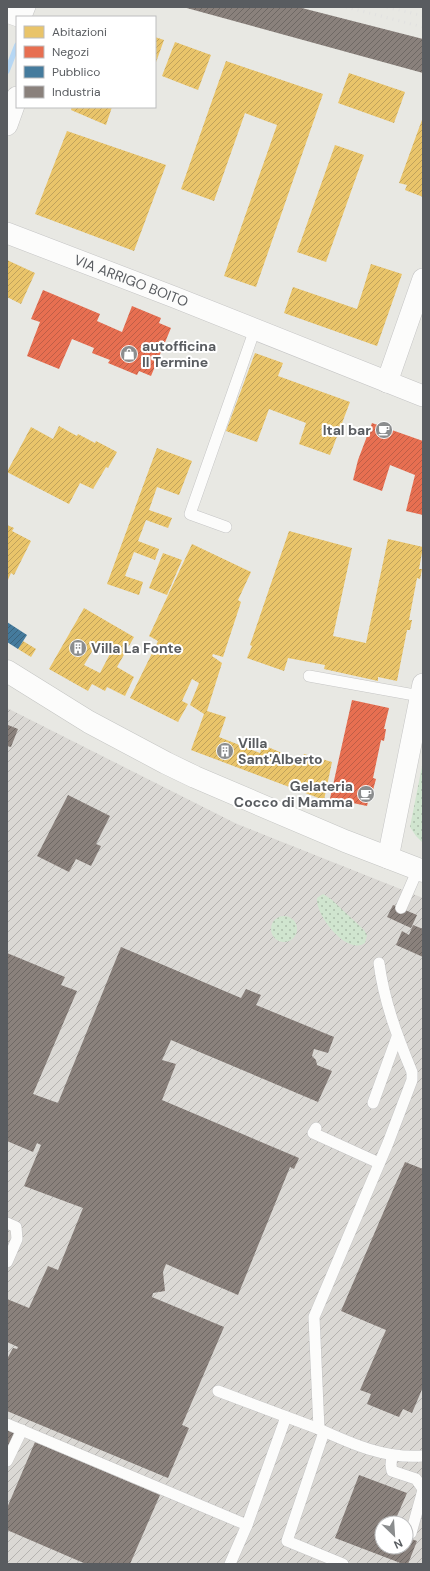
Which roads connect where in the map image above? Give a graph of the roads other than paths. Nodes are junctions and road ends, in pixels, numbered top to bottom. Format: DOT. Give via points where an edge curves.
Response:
graph roads {
  1 [pos="7,12"];
  2 [pos="18,16"];
  3 [pos="16,100"];
  4 [pos="7,126"];
  5 [pos="7,233"];
  6 [pos="423,279"];
  7 [pos="255,329"];
  8 [pos="387,382"];
  9 [pos="423,396"];
  10 [pos="226,527"];
  11 [pos="7,671"];
  12 [pos="309,676"];
  13 [pos="422,690"];
  14 [pos="388,858"];
  15 [pos="420,870"];
  16 [pos="401,908"];
  17 [pos="379,963"];
  18 [pos="397,1037"];
  19 [pos="373,1103"];
  20 [pos="316,1128"];
  21 [pos="379,1163"];
  22 [pos="7,1224"];
  23 [pos="7,1262"];
  24 [pos="218,1391"];
  25 [pos="286,1417"];
  26 [pos="7,1424"];
  27 [pos="22,1430"];
  28 [pos="322,1430"];
  29 [pos="392,1455"];
  30 [pos="423,1456"];
  31 [pos="7,1461"];
  32 [pos="423,1489"];
  33 [pos="414,1522"];
  34 [pos="247,1525"];
  35 [pos="230,1564"];
  36 [pos="343,1564"];
  1 -- 2 [label="street"];
  3 -- 4 [label="street"];
  5 -- 7 [label="street, VIA ARRIGO BOITO"];
  6 -- 8 [label="street"];
  7 -- 8 [label="street, VIA ARRIGO BOITO"];
  7 -- 10 [label="lane" via="190,514"];
  8 -- 9 [label="street, VIA ARRIGO BOITO"];
  11 -- 14 [label="main road" via="89,722 172,766"];
  12 -- 13 [label="lane"];
  13 -- 14 [label="street"];
  14 -- 15 [label="main road"];
  15 -- 16 [label="lane"];
  17 -- 18 [label="lane" via="382,984"];
  18 -- 19 [label="lane"];
  18 -- 21 [label="lane" via="412,1072 412,1080"];
  20 -- 21 [label="lane" via="313,1133"];
  21 -- 28 [label="lane" via="314,1317"];
  22 -- 23 [label="lane" via="16,1227 17,1239"];
  24 -- 25 [label="lane"];
  25 -- 28 [label="lane"];
  25 -- 34 [label="lane"];
  26 -- 27 [label="lane"];
  27 -- 31 [label="lane"];
  27 -- 34 [label="lane"];
  28 -- 29 [label="lane" via="370,1450"];
  28 -- 36 [label="lane" via="287,1541"];
  29 -- 30 [label="lane"];
  29 -- 32 [label="lane" via="392,1471 416,1479"];
  32 -- 33 [label="lane"];
  34 -- 35 [label="lane"];
}
